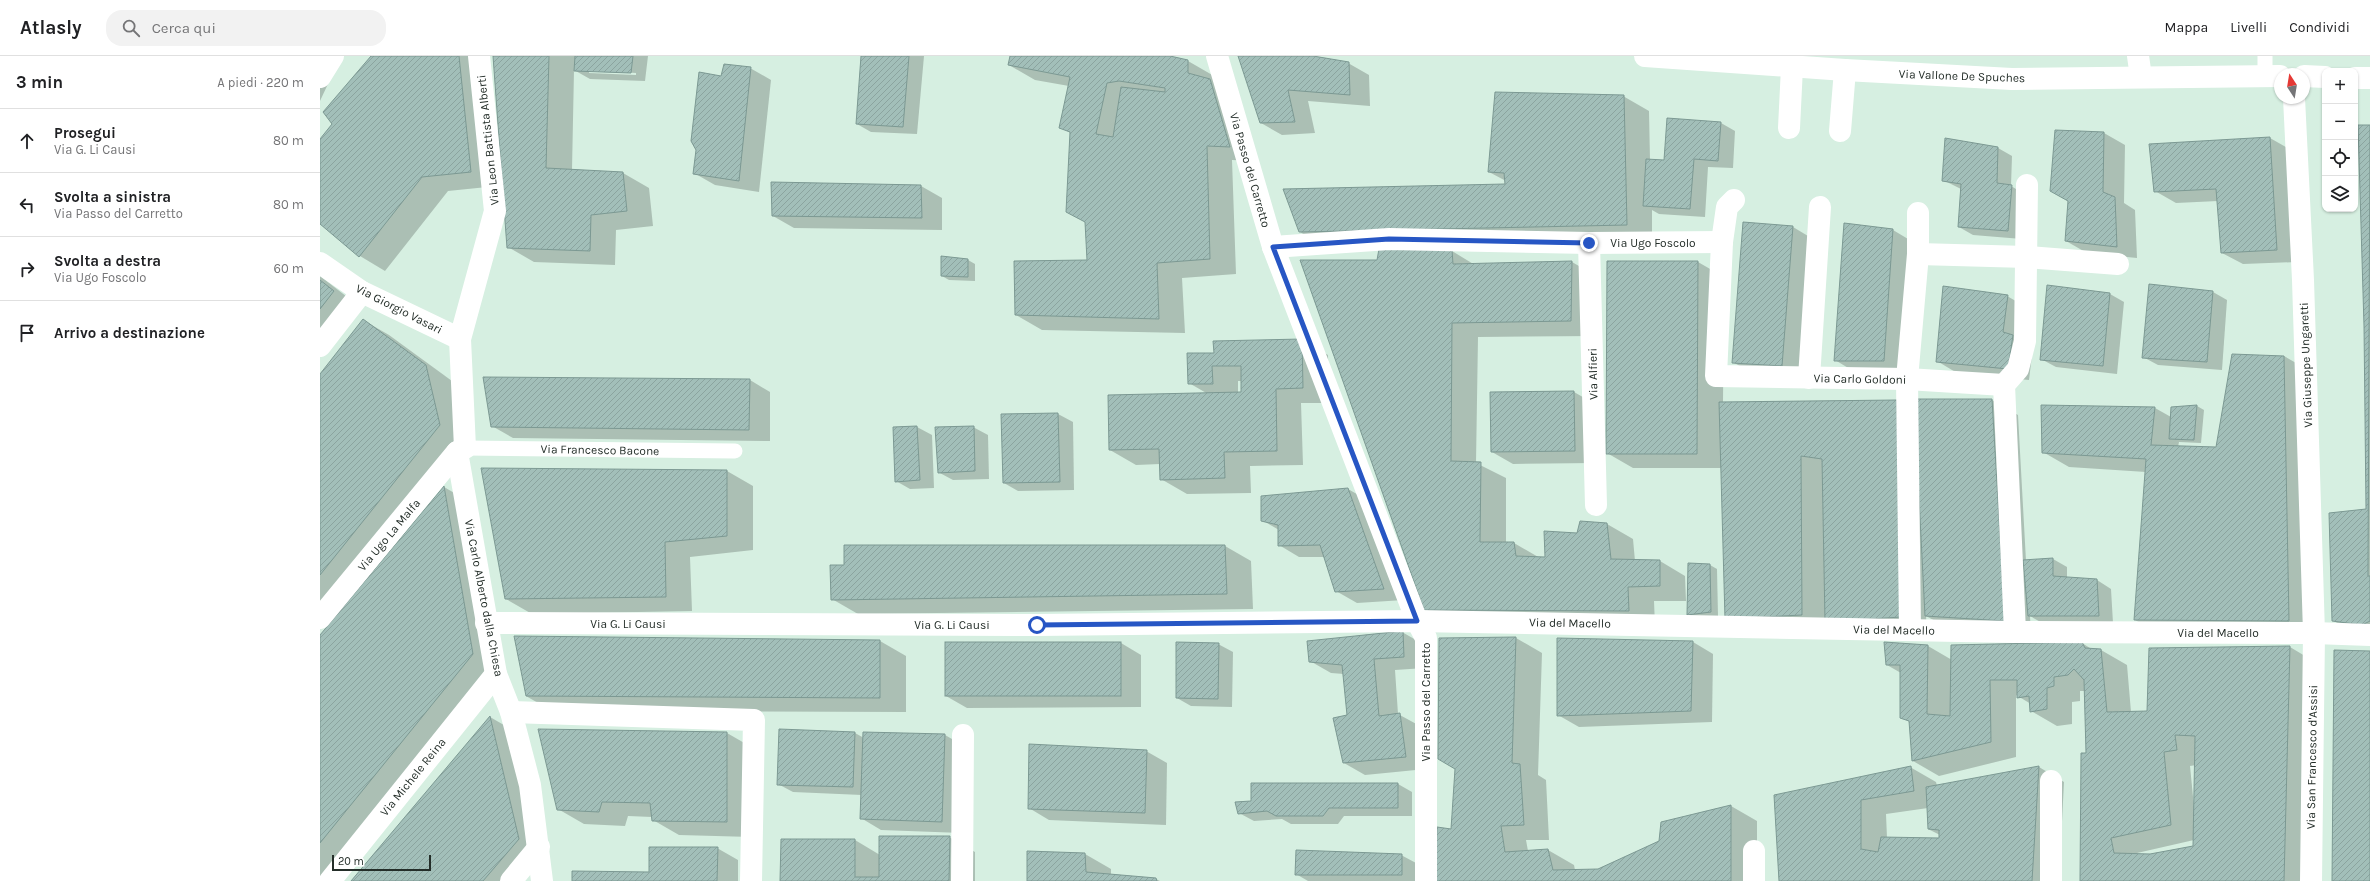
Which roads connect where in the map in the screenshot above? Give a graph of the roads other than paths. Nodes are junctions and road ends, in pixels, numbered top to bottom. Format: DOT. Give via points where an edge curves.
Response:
graph roads {
  1 [pos="333,56"];
  2 [pos="479,56"];
  3 [pos="1217,56"];
  4 [pos="1645,56"];
  5 [pos="1668,57"];
  6 [pos="2140,66"];
  7 [pos="1792,67"];
  8 [pos="2270,69"];
  9 [pos="1845,70"];
  10 [pos="2310,76"];
  11 [pos="320,77"];
  12 [pos="2322,77"];
  13 [pos="2358,78"];
  14 [pos="2370,78"];
  15 [pos="2294,104"];
  16 [pos="1789,128"];
  17 [pos="1840,131"];
  18 [pos="2027,185"];
  19 [pos="1734,200"];
  20 [pos="1820,207"];
  21 [pos="1918,213"];
  22 [pos="1722,242"];
  23 [pos="1589,243"];
  24 [pos="1273,247"];
  25 [pos="1918,254"];
  26 [pos="2027,257"];
  27 [pos="320,263"];
  28 [pos="2118,264"];
  29 [pos="362,292"];
  30 [pos="460,339"];
  31 [pos="320,346"];
  32 [pos="1809,378"];
  33 [pos="1907,379"];
  34 [pos="2004,385"];
  35 [pos="461,450"];
  36 [pos="734,451"];
  37 [pos="1596,505"];
  38 [pos="320,618"];
  39 [pos="1417,621"];
  40 [pos="486,623"];
  41 [pos="1910,630"];
  42 [pos="2015,632"];
  43 [pos="2314,633"];
  44 [pos="2370,635"];
  45 [pos="496,674"];
  46 [pos="511,712"];
  47 [pos="963,735"];
  48 [pos="2051,781"];
  49 [pos="539,847"];
  50 [pos="1754,851"];
  51 [pos="330,881"];
  52 [pos="511,881"];
  53 [pos="542,881"];
  54 [pos="751,881"];
  55 [pos="962,881"];
  56 [pos="1426,881"];
  57 [pos="1754,881"];
  58 [pos="2051,881"];
  59 [pos="2311,881"];
  1 -- 11 [label="street"];
  2 -- 30 [label="street, Via Leon Battista Alberti" via="495,211"];
  3 -- 24 [label="street, Via Passo del Carretto"];
  4 -- 5 [label="street, Via Vallone De Spuches"];
  5 -- 7 [label="street, Via Vallone De Spuches"];
  6 -- 8 [label="street, Via Vallone De Spuches"];
  6 -- 9 [label="street, Via Vallone De Spuches" via="2012,79"];
  7 -- 9 [label="street, Via Vallone De Spuches"];
  7 -- 16 [label="street"];
  9 -- 17 [label="street"];
  10 -- 12 [label="street"];
  13 -- 14 [label="street"];
  15 -- 43 [label="street, Via Giuseppe Ungaretti" via="2303,280"];
  18 -- 26 [label="street"];
  19 -- 22 [label="street" via="1727,207"];
  20 -- 32 [label="street"];
  21 -- 25 [label="street"];
  22 -- 23 [label="street, Via Ugo Foscolo"];
  22 -- 32 [label="street, Via Carlo Goldoni" via="1716,376"];
  23 -- 24 [label="street, Via Ugo Foscolo" via="1389,239"];
  23 -- 37 [label="street, Via Alfieri"];
  24 -- 39 [label="street, Via Passo del Carretto"];
  25 -- 26 [label="street"];
  25 -- 33 [label="street"];
  26 -- 28 [label="street"];
  26 -- 34 [label="street" via="2025,341 2018,369"];
  27 -- 29 [label="street, Via Giorgio Vasari"];
  29 -- 30 [label="street, Via Giorgio Vasari"];
  29 -- 31 [label="street"];
  30 -- 35 [label="street, Via Carlo Alberto dalla Chiesa"];
  32 -- 33 [label="street, Via Carlo Goldoni"];
  33 -- 34 [label="street, Via Carlo Goldoni"];
  33 -- 41 [label="street"];
  34 -- 42 [label="street"];
  35 -- 36 [label="lane, Via Francesco Bacone"];
  35 -- 38 [label="street, Via Ugo La Malfa"];
  35 -- 40 [label="street, Via Carlo Alberto dalla Chiesa"];
  39 -- 40 [label="street, Via G. Li Causi" via="1037,625"];
  39 -- 41 [label="street, Via del Macello"];
  39 -- 56 [label="street, Via Passo del Carretto" via="1426,638"];
  40 -- 45 [label="street, Via Carlo Alberto dalla Chiesa"];
  41 -- 42 [label="street, Via del Macello"];
  42 -- 43 [label="street, Via del Macello"];
  43 -- 44 [label="street, Via del Macello"];
  43 -- 59 [label="street, Via San Francesco d'Assisi"];
  45 -- 46 [label="street, Via Carlo Alberto dalla Chiesa"];
  45 -- 51 [label="street, Via Michele Reina"];
  46 -- 49 [label="street, Via Carlo Alberto dalla Chiesa" via="530,785"];
  46 -- 54 [label="street" via="754,720"];
  47 -- 55 [label="street"];
  48 -- 58 [label="street"];
  49 -- 52 [label="street"];
  49 -- 53 [label="street, Via Carlo Alberto dalla Chiesa"];
  50 -- 57 [label="street"];
}
